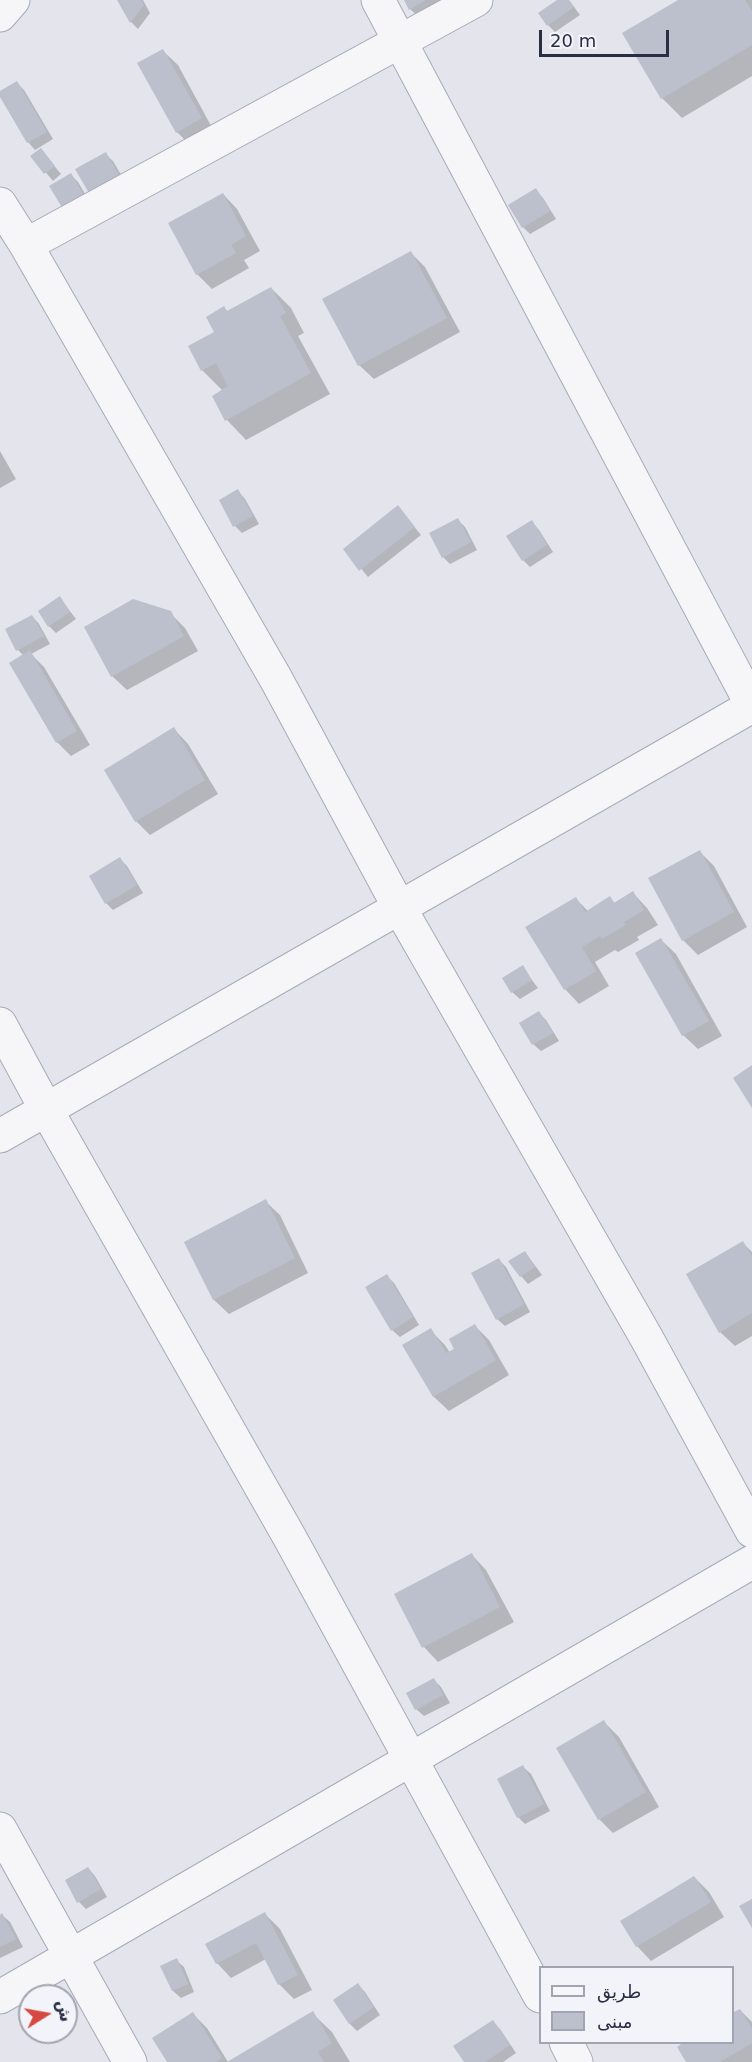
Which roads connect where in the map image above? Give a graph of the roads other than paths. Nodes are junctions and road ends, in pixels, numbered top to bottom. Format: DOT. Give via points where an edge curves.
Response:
graph roads {
  1 [pos="378,0"];
  2 [pos="476,0"];
  3 [pos="401,42"];
  4 [pos="0,204"];
  5 [pos="26,245"];
  6 [pos="752,706"];
  7 [pos="399,907"];
  8 [pos="0,1024"];
  9 [pos="47,1111"];
  10 [pos="0,1136"];
  11 [pos="752,1531"];
  12 [pos="752,1562"];
  13 [pos="412,1758"];
  14 [pos="0,1829"];
  15 [pos="71,1956"];
  16 [pos="539,1994"];
  17 [pos="0,1997"];
  18 [pos="567,2044"];
  19 [pos="130,2062"];
  20 [pos="576,2062"];
  1 -- 3 [label="street"];
  2 -- 3 [label="street"];
  3 -- 5 [label="street"];
  3 -- 6 [label="street"];
  4 -- 5 [label="street"];
  5 -- 7 [label="street" via="276,679"];
  6 -- 7 [label="street"];
  7 -- 9 [label="street"];
  7 -- 11 [label="street" via="646,1337"];
  8 -- 9 [label="street"];
  9 -- 10 [label="street"];
  9 -- 13 [label="street"];
  12 -- 13 [label="street"];
  13 -- 15 [label="street"];
  13 -- 16 [label="street"];
  14 -- 15 [label="street"];
  15 -- 17 [label="street"];
  15 -- 19 [label="street"];
  18 -- 20 [label="street"];
}
